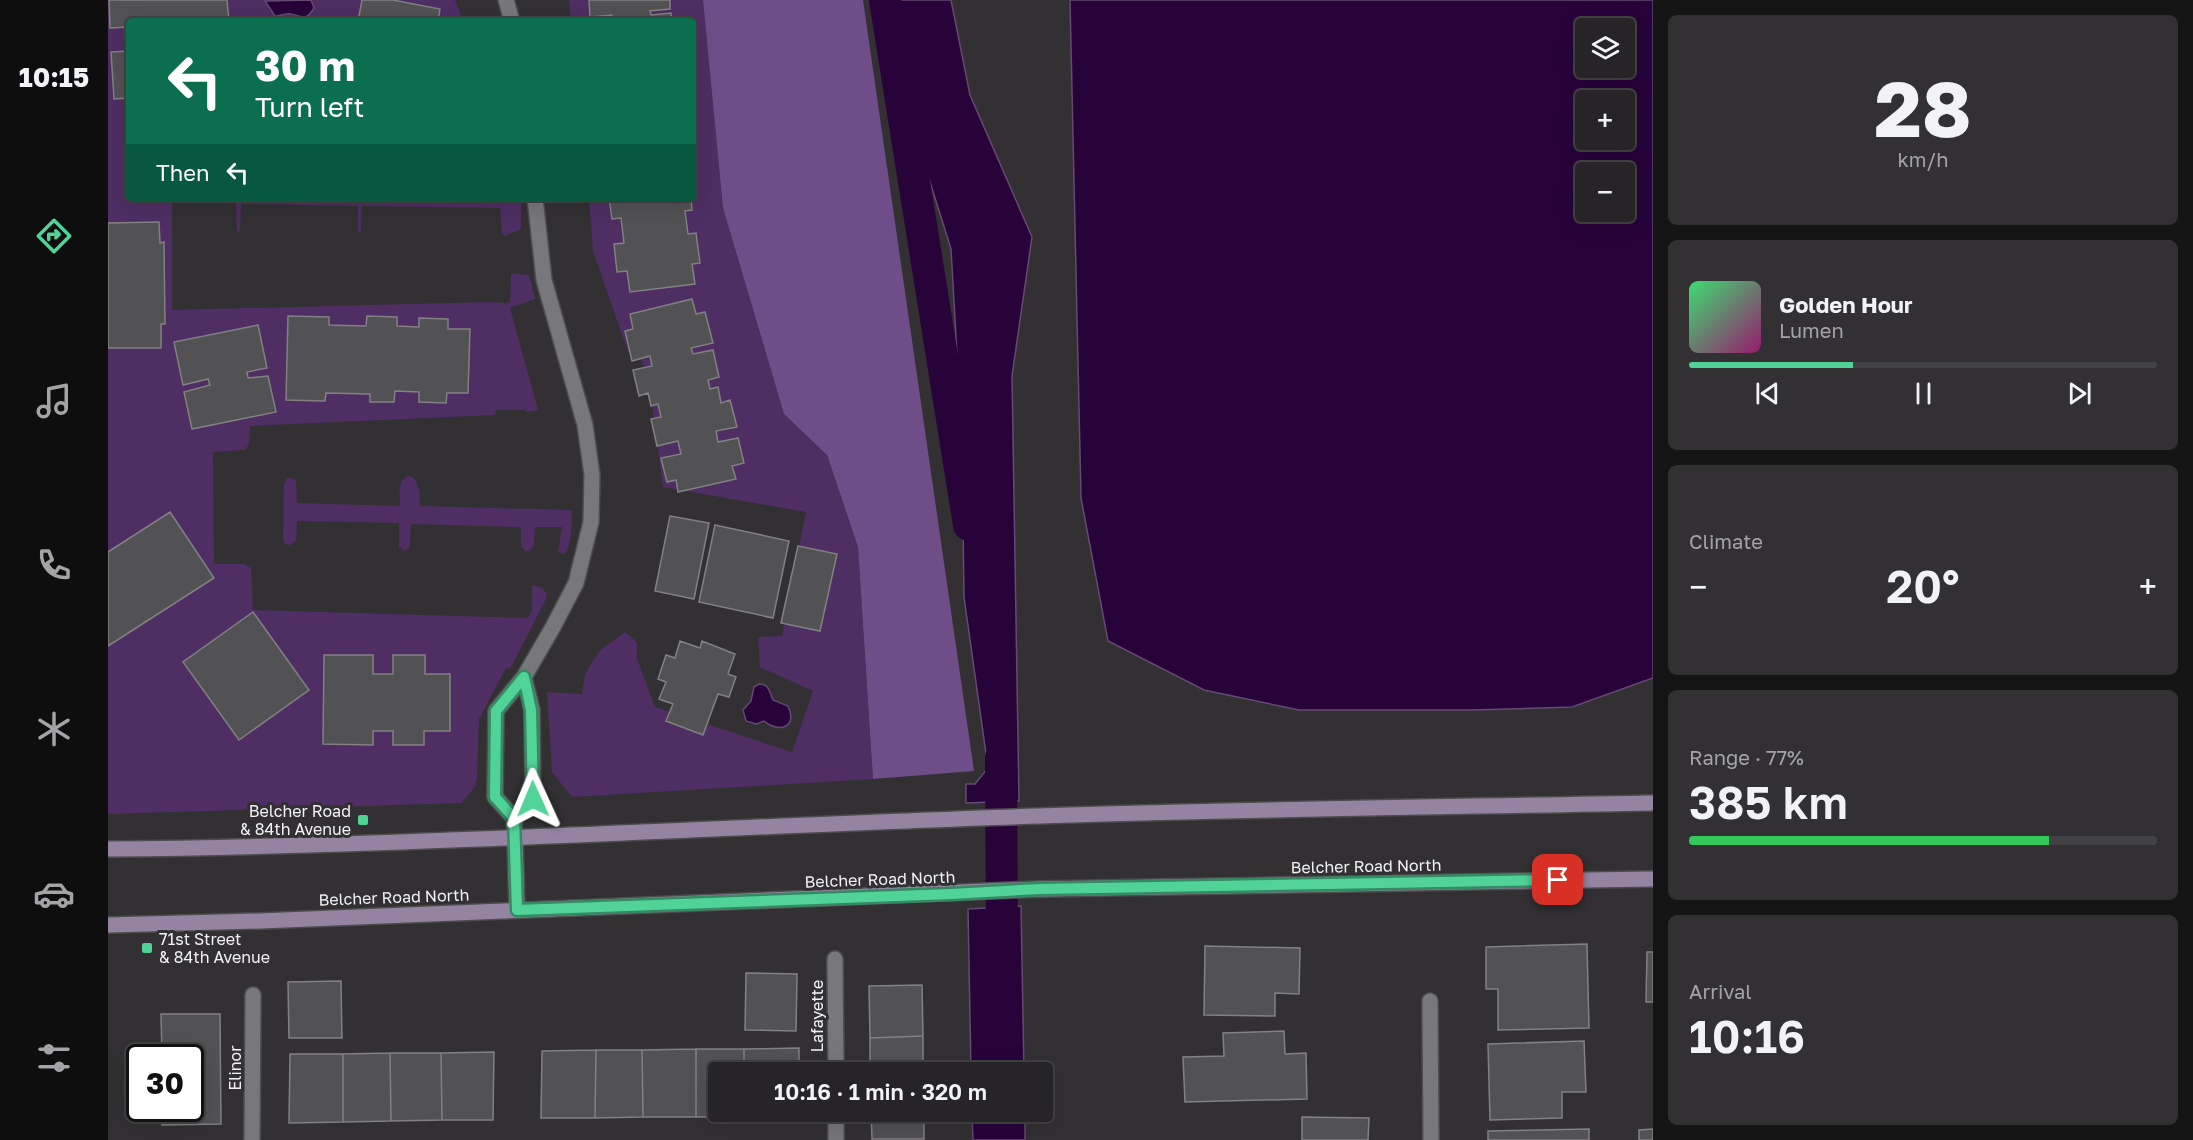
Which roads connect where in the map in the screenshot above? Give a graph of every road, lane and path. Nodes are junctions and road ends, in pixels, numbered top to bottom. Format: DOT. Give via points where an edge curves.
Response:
graph roads {
  1 [pos="506,0"];
  2 [pos="511,18"];
  3 [pos="535,201"];
  4 [pos="524,677"];
  5 [pos="1653,803"];
  6 [pos="514,818"];
  7 [pos="515,838"];
  8 [pos="108,849"];
  9 [pos="1653,879"];
  10 [pos="517,910"];
  11 [pos="108,925"];
  12 [pos="835,959"];
  13 [pos="253,995"];
  14 [pos="1430,1001"];
  15 [pos="836,1062"];
  16 [pos="836,1122"];
  17 [pos="252,1140"];
  18 [pos="836,1140"];
  19 [pos="1431,1140"];
  1 -- 2 [label="street"];
  3 -- 4 [label="street" via="544,280 585,425 592,475 591,522 576,583"];
  4 -- 6 [label="street" via="531,710 533,799"];
  4 -- 6 [label="street" via="496,711 495,797"];
  5 -- 7 [label="main road" via="1042,816"];
  6 -- 7 [label="street"];
  7 -- 8 [label="main road" via="261,848"];
  7 -- 10 [label="main road"];
  9 -- 10 [label="main road, Belcher Road North" via="1039,889"];
  10 -- 11 [label="main road, Belcher Road North"];
  12 -- 15 [label="street, Lafayette"];
  13 -- 17 [label="street, Elinor"];
  14 -- 19 [label="street"];
  16 -- 18 [label="street"];
}
